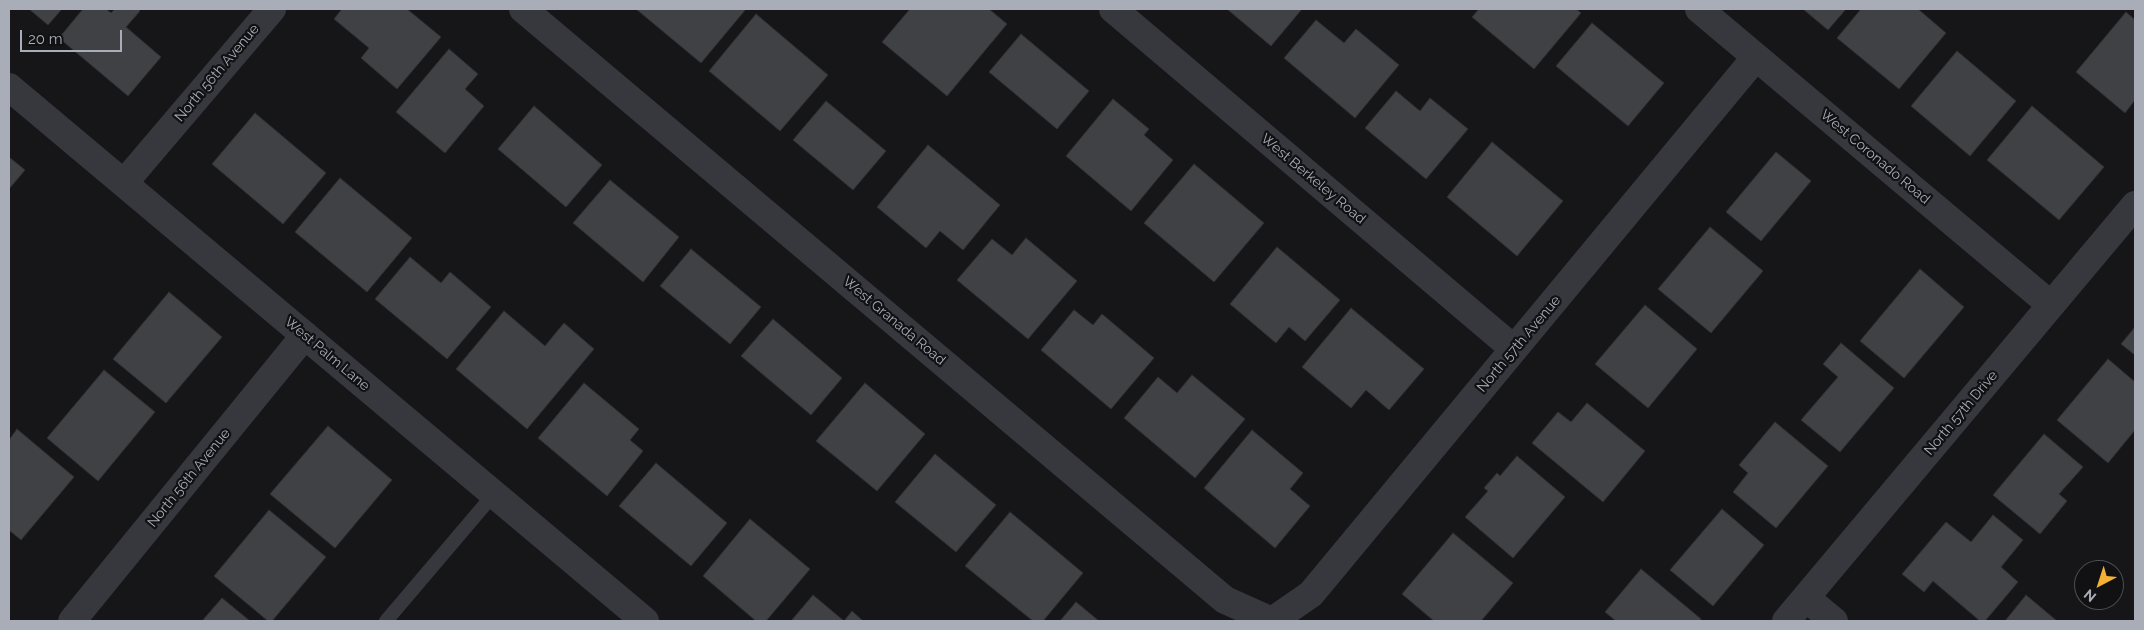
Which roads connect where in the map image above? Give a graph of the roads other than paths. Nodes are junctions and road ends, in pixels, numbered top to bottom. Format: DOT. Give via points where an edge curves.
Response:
graph roads {
  1 [pos="272,9"];
  2 [pos="523,9"];
  3 [pos="1113,9"];
  4 [pos="1699,9"];
  5 [pos="1756,57"];
  6 [pos="9,87"];
  7 [pos="124,184"];
  8 [pos="2135,205"];
  9 [pos="2051,305"];
  10 [pos="305,335"];
  11 [pos="1514,349"];
  12 [pos="494,494"];
  13 [pos="1806,598"];
  14 [pos="1272,620"];
  15 [pos="72,621"];
  16 [pos="386,621"];
  17 [pos="645,621"];
  18 [pos="1786,621"];
  19 [pos="1834,621"];
  1 -- 7 [label="street, North 56th Avenue"];
  2 -- 14 [label="street, West Granada Road" via="1225,600"];
  3 -- 11 [label="street, West Berkeley Road"];
  4 -- 5 [label="street, West Coronado Road"];
  5 -- 9 [label="street, West Coronado Road"];
  5 -- 11 [label="street, North 57th Avenue"];
  6 -- 7 [label="street, West Palm Lane"];
  7 -- 10 [label="street, West Palm Lane"];
  8 -- 9 [label="street, North 57th Drive"];
  9 -- 13 [label="street, North 57th Drive"];
  10 -- 12 [label="street, West Palm Lane"];
  10 -- 15 [label="street, North 56th Avenue"];
  11 -- 14 [label="street, North 57th Avenue" via="1311,594"];
  12 -- 16 [label="lane"];
  12 -- 17 [label="street, West Palm Lane"];
  13 -- 18 [label="street, North 57th Drive"];
  13 -- 19 [label="street"];
}
